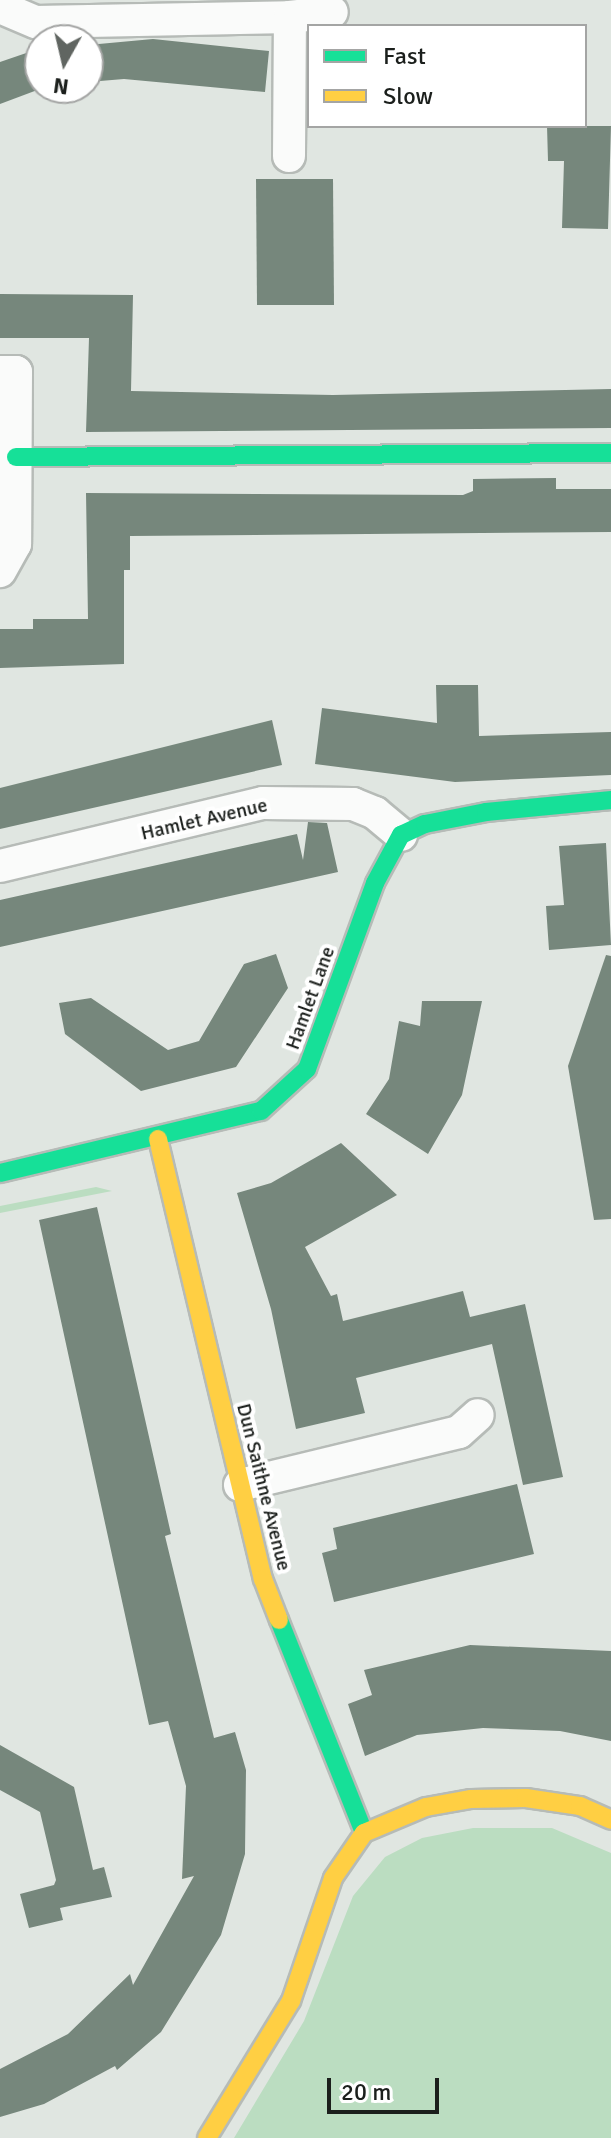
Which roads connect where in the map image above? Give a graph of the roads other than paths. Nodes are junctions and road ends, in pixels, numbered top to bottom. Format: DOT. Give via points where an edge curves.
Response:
graph roads {
  1 [pos="0,7"];
  2 [pos="332,12"];
  3 [pos="290,17"];
  4 [pos="289,156"];
  5 [pos="0,372"];
  6 [pos="611,453"];
  7 [pos="16,457"];
  8 [pos="0,571"];
  9 [pos="611,800"];
  10 [pos="401,835"];
  11 [pos="0,866"];
  12 [pos="158,1139"];
  13 [pos="0,1173"];
  14 [pos="478,1415"];
  15 [pos="240,1485"];
  16 [pos="611,1820"];
  17 [pos="364,1833"];
  18 [pos="207,2138"];
  1 -- 3 [label="street" via="36,22"];
  2 -- 3 [label="street"];
  3 -- 4 [label="street"];
  5 -- 7 [label="street" via="16,372"];
  6 -- 7 [label="street"];
  7 -- 8 [label="street" via="15,544"];
  9 -- 10 [label="street" via="486,812 425,824"];
  10 -- 11 [label="street, Hamlet Avenue" via="375,813 353,804 263,803"];
  10 -- 12 [label="street, Hamlet Lane" via="375,883 307,1069 261,1111"];
  12 -- 13 [label="street, Hamlet Lane"];
  12 -- 15 [label="street, Dun Saithne Avenue"];
  14 -- 15 [label="street" via="459,1432"];
  15 -- 17 [label="street, Dun Saithne Avenue" via="276,1621"];
  16 -- 17 [label="street" via="567,1804 471,1799 426,1807"];
  17 -- 18 [label="street" via="333,1878 291,2001"];
}
